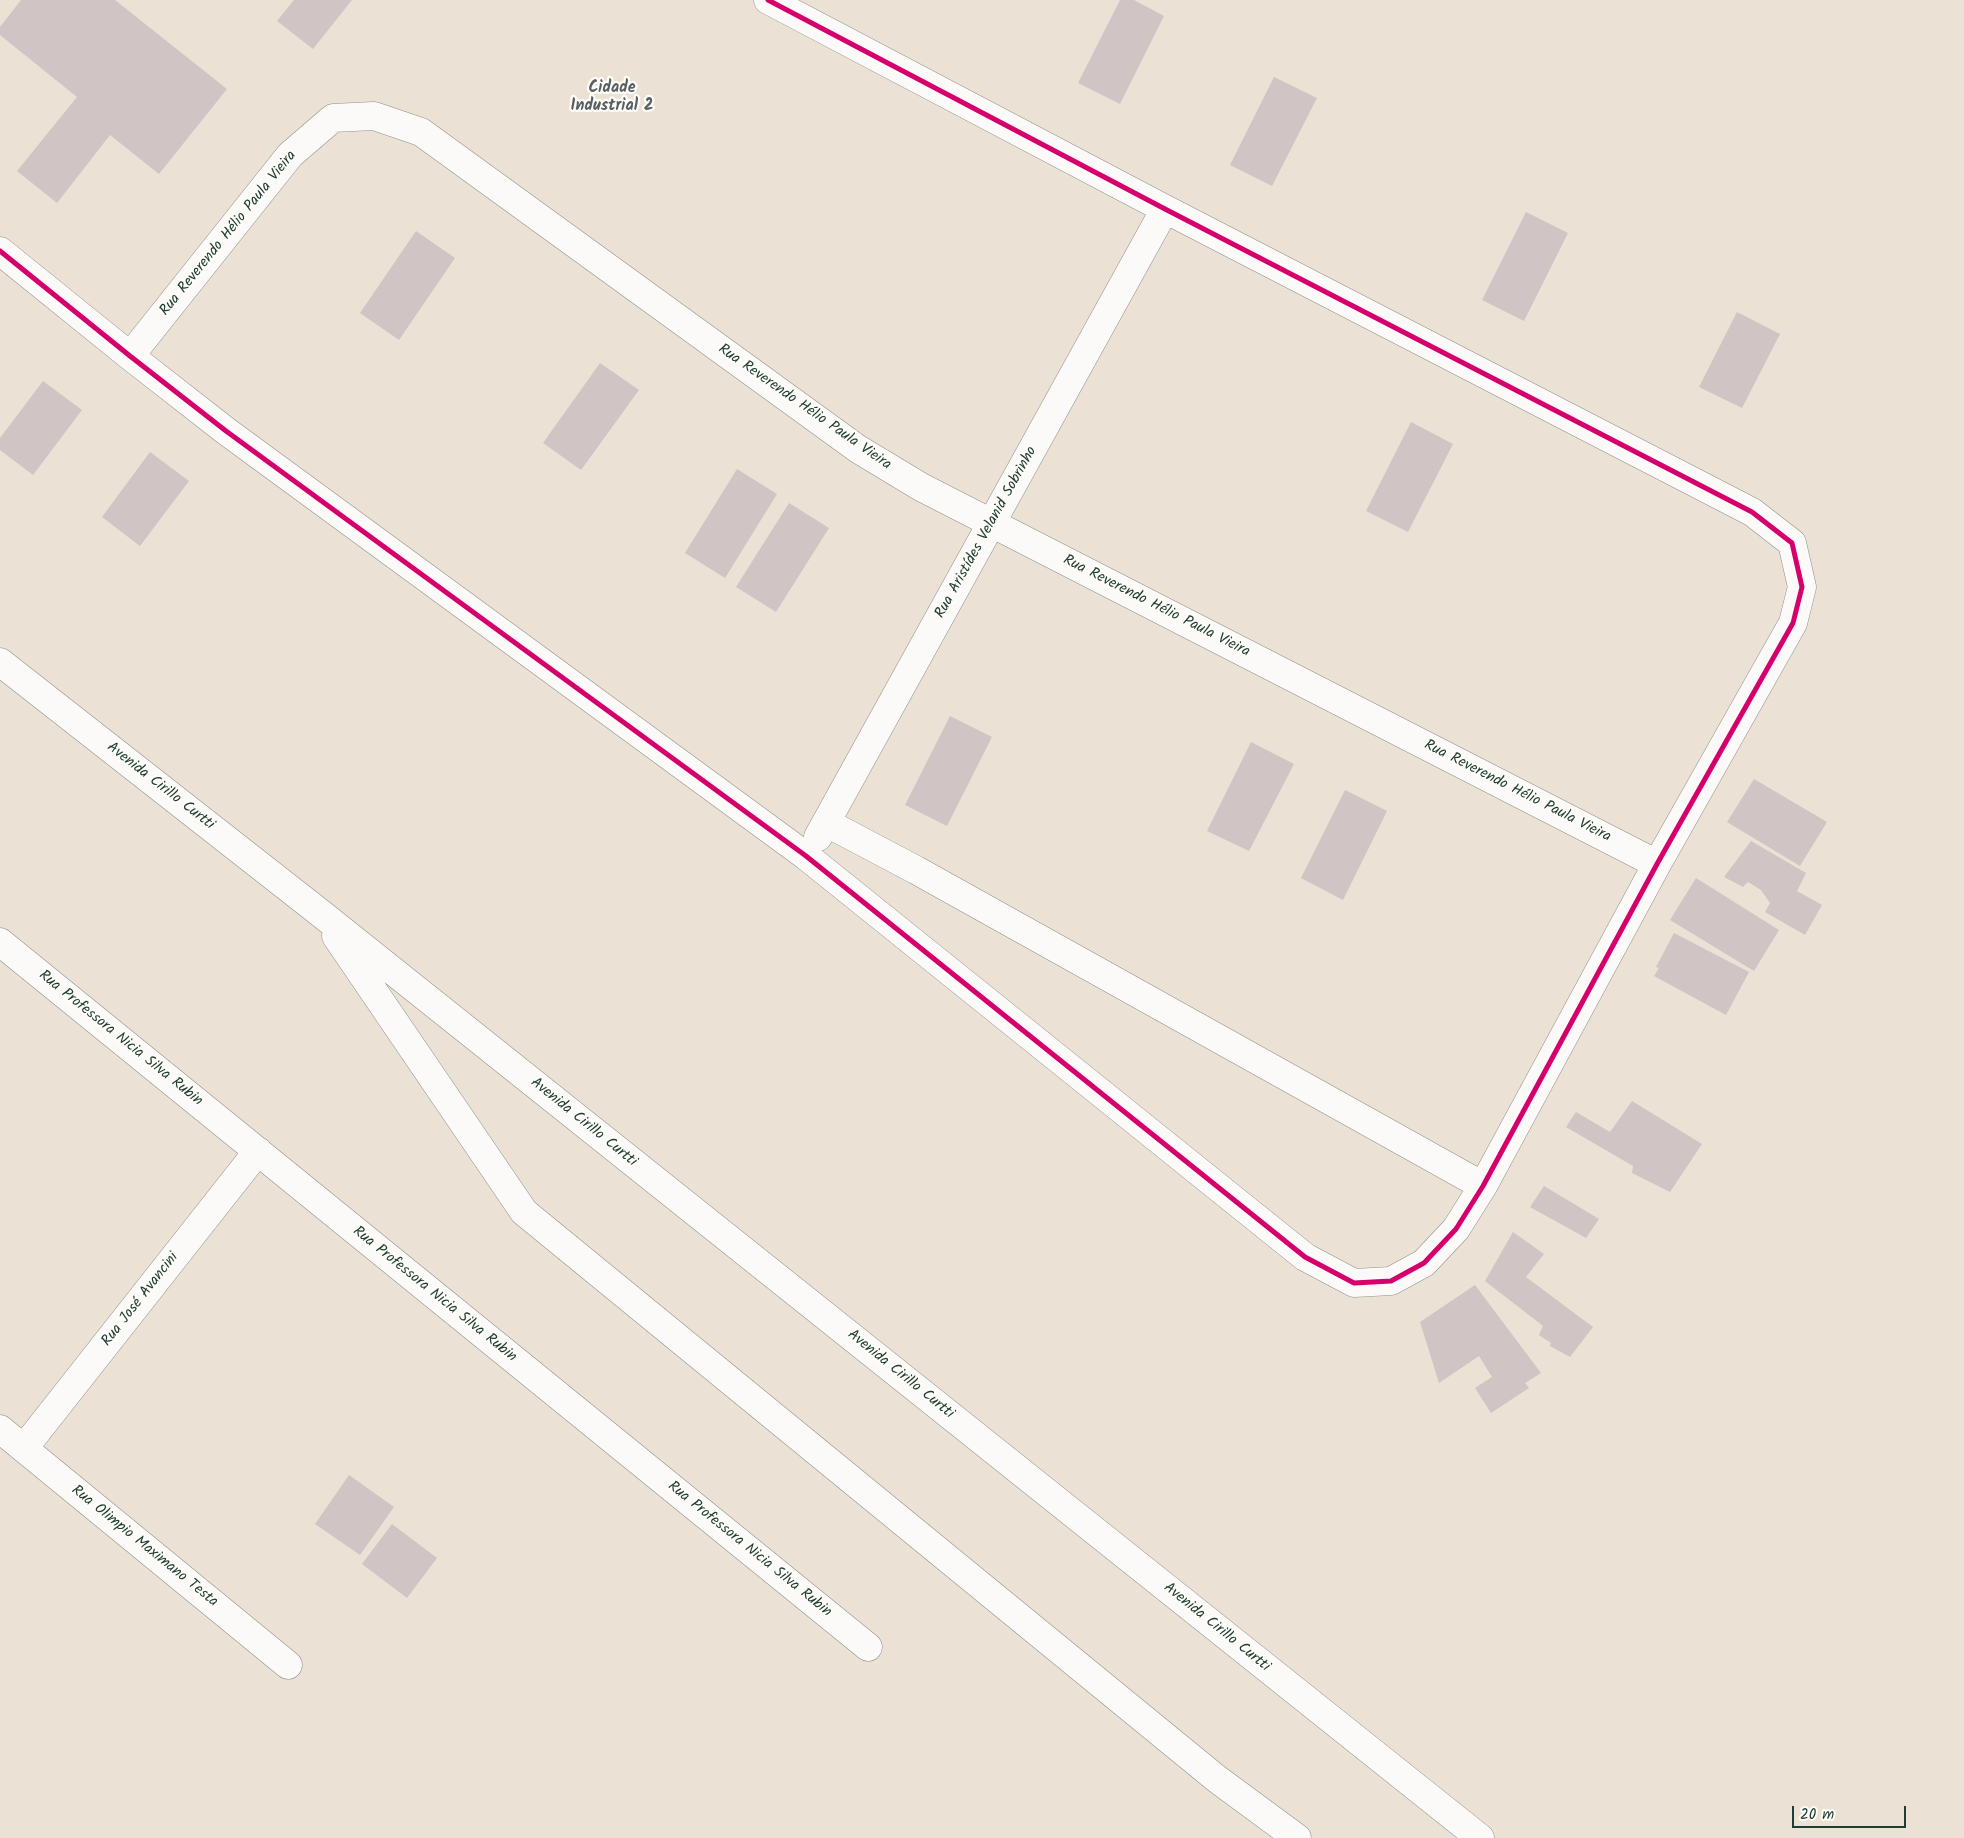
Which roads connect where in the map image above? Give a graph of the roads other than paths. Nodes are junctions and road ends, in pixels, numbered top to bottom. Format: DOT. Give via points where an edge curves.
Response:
graph roads {
  1 [pos="768,0"];
  2 [pos="1165,209"];
  3 [pos="0,251"];
  4 [pos="130,356"];
  5 [pos="992,523"];
  6 [pos="0,662"];
  7 [pos="827,823"];
  8 [pos="806,856"];
  9 [pos="1657,864"];
  10 [pos="319,912"];
  11 [pos="0,942"];
  12 [pos="258,1151"];
  13 [pos="1482,1186"];
  14 [pos="0,1428"];
  15 [pos="24,1448"];
  16 [pos="868,1647"];
  17 [pos="288,1665"];
  18 [pos="1297,1838"];
  19 [pos="1480,1838"];
  1 -- 2 [label="street"];
  2 -- 5 [label="street, Rua Aristídes Velanid Sobrinho"];
  2 -- 9 [label="street" via="1752,512 1792,543 1802,587 1793,623"];
  3 -- 4 [label="street"];
  4 -- 5 [label="street, Rua Reverendo Hélio Paula Vieira" via="290,155 333,118 374,116 421,132 858,449 921,487"];
  4 -- 8 [label="street" via="226,431"];
  5 -- 7 [label="street, Rua Aristídes Velanid Sobrinho"];
  5 -- 9 [label="street, Rua Reverendo Hélio Paula Vieira"];
  6 -- 10 [label="street, Avenida Cirillo Curtti"];
  7 -- 8 [label="street, Rua Aristídes Velanid Sobrinho"];
  7 -- 13 [label="street"];
  8 -- 13 [label="street" via="1305,1257 1354,1283 1392,1281 1424,1263 1456,1230"];
  9 -- 13 [label="street"];
  10 -- 18 [label="street, Avenida Cirillo Curtti" via="524,1212 1202,1766"];
  10 -- 19 [label="street, Avenida Cirillo Curtti"];
  11 -- 12 [label="street, Rua Professora Nicia Silva Rubin"];
  12 -- 15 [label="street, Rua José Avancini"];
  12 -- 16 [label="street, Rua Professora Nicia Silva Rubin"];
  14 -- 15 [label="street, Rua Olimpio Maximano Testa"];
  15 -- 17 [label="street, Rua Olimpio Maximano Testa"];
}
